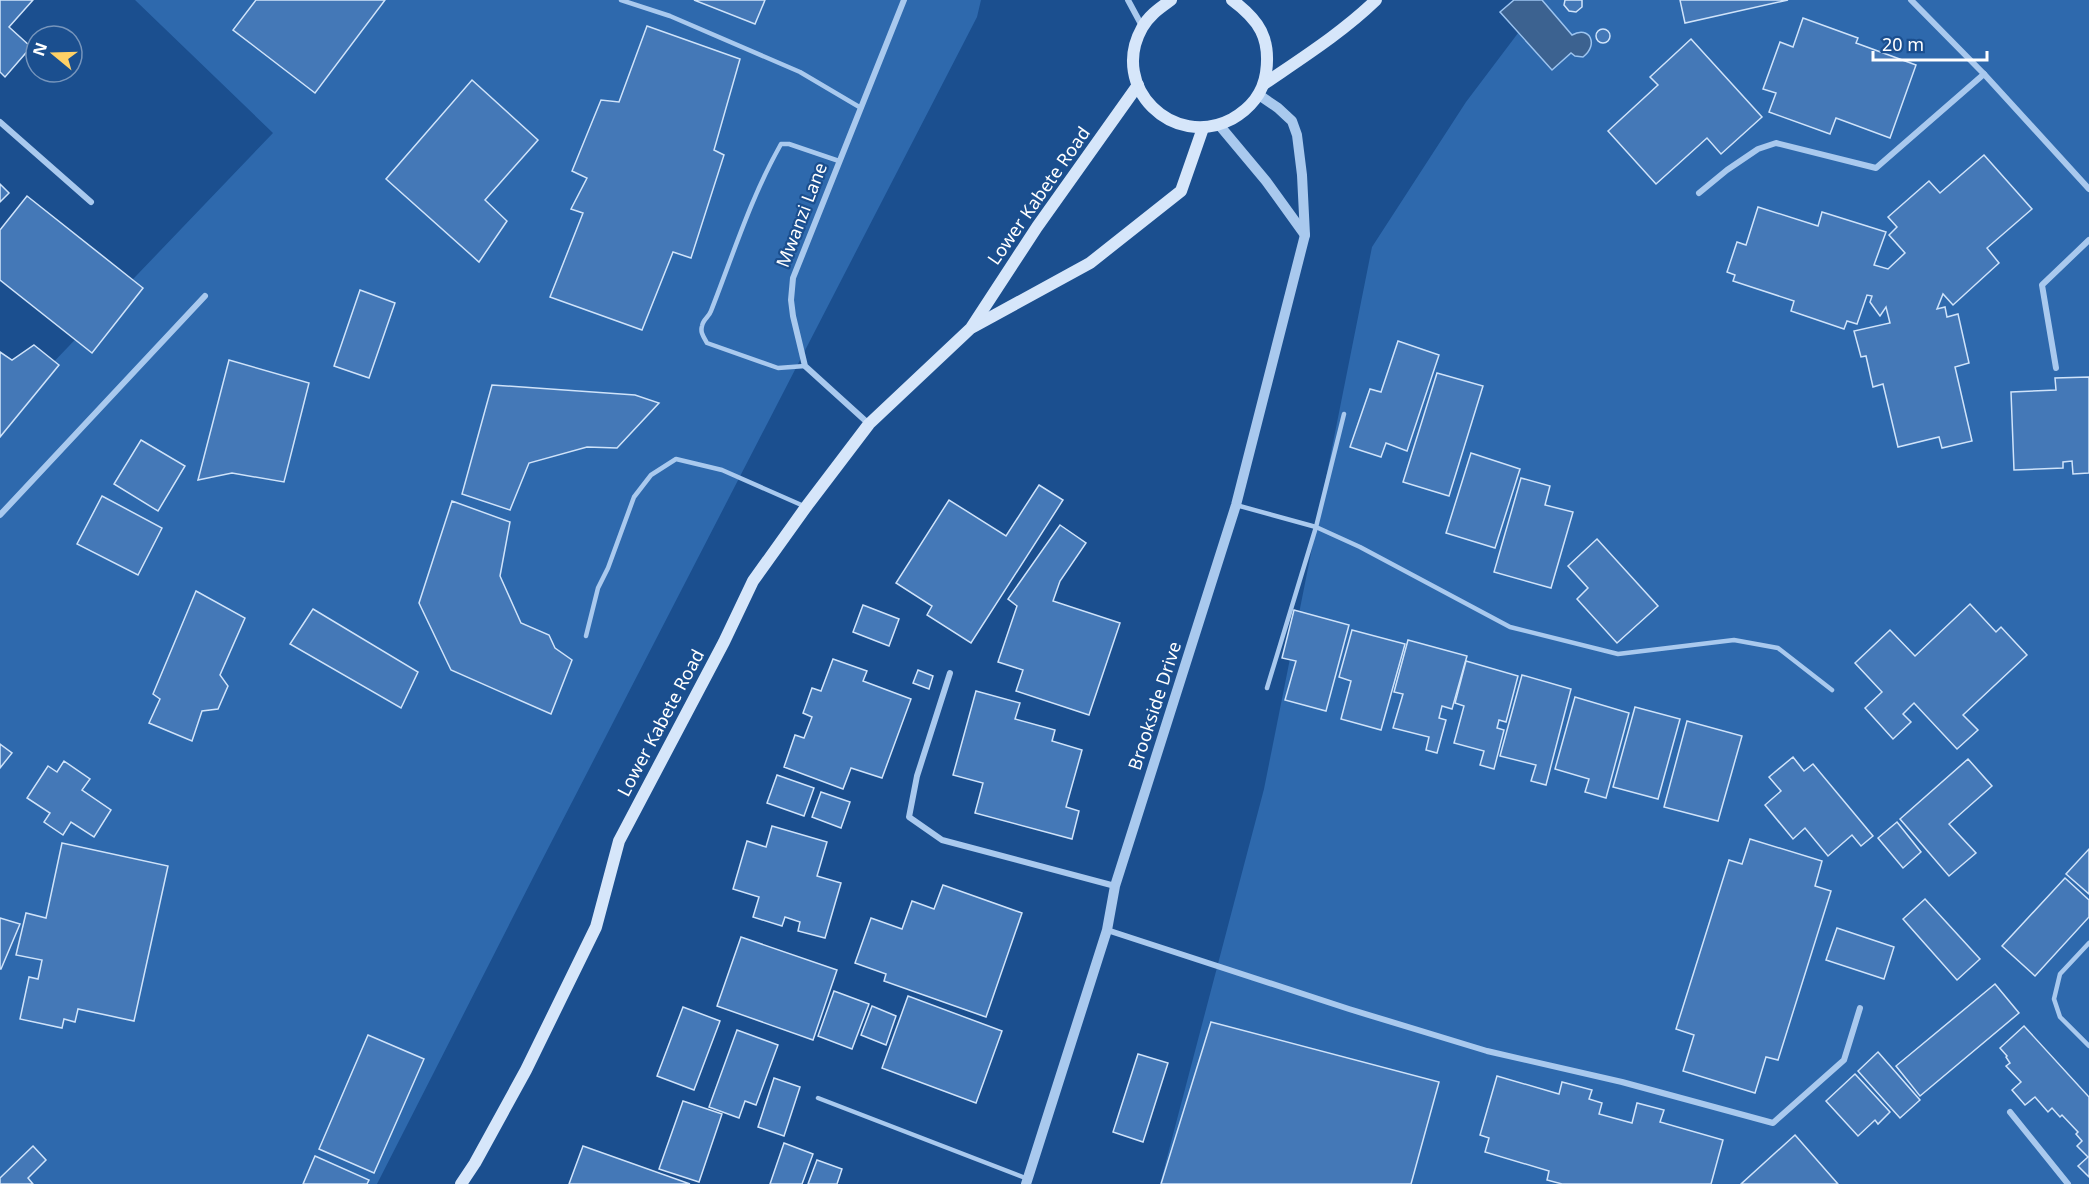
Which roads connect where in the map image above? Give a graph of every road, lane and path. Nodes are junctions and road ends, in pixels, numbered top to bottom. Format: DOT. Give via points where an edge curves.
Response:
graph roads {
  1 [pos="621,0"];
  2 [pos="904,0"];
  3 [pos="1128,0"];
  4 [pos="1171,0"];
  5 [pos="1232,0"];
  6 [pos="1376,0"];
  7 [pos="1911,0"];
  8 [pos="1142,27"];
  9 [pos="1984,74"];
  10 [pos="1138,85"];
  11 [pos="1262,89"];
  12 [pos="861,108"];
  13 [pos="0,123"];
  14 [pos="1220,126"];
  15 [pos="1203,128"];
  16 [pos="839,161"];
  17 [pos="2089,189"];
  18 [pos="1699,193"];
  19 [pos="92,202"];
  20 [pos="1305,235"];
  21 [pos="2089,240"];
  22 [pos="205,296"];
  23 [pos="971,328"];
  24 [pos="805,366"];
  25 [pos="2056,368"];
  26 [pos="1344,414"];
  27 [pos="869,424"];
  28 [pos="1236,505"];
  29 [pos="806,507"];
  30 [pos="0,515"];
  31 [pos="1316,527"];
  32 [pos="586,636"];
  33 [pos="950,673"];
  34 [pos="1267,688"];
  35 [pos="1832,690"];
  36 [pos="1115,886"];
  37 [pos="1107,930"];
  38 [pos="2089,943"];
  39 [pos="1860,1008"];
  40 [pos="2089,1046"];
  41 [pos="818,1098"];
  42 [pos="2010,1112"];
  43 [pos="1027,1181"];
  44 [pos="461,1184"];
  45 [pos="2068,1184"];
  1 -- 12 [label="lane" via="670,16 800,72"];
  2 -- 12 [label="street, Mwanzi Lane"];
  3 -- 8 [label="street"];
  4 -- 8 [label="main road"];
  5 -- 11 [label="main road" via="1251,14 1264,35 1268,59"];
  6 -- 11 [label="main road"];
  7 -- 9 [label="street"];
  8 -- 10 [label="main road" via="1134,51"];
  9 -- 17 [label="street"];
  9 -- 18 [label="street" via="1876,168 1776,143 1758,149"];
  10 -- 15 [label="main road" via="1156,112 1186,127"];
  10 -- 23 [label="main road, Lower Kabete Road"];
  11 -- 14 [label="main road" via="1242,114"];
  11 -- 20 [label="street, Brookside Drive" via="1292,121 1297,135"];
  12 -- 16 [label="street, Mwanzi Lane"];
  13 -- 19 [label="street"];
  14 -- 15 [label="main road"];
  14 -- 20 [label="street"];
  15 -- 23 [label="main road, Lower Kabete Road" via="1181,191 1090,263"];
  16 -- 24 [label="street, Mwanzi Lane" via="793,278 793,316"];
  16 -- 24 [label="lane" via="781,144 767,168 710,314 702,322 701,331 707,343 778,368"];
  20 -- 28 [label="street, Brookside Drive"];
  21 -- 25 [label="street" via="2042,285"];
  22 -- 30 [label="street"];
  23 -- 27 [label="main road, Lower Kabete Road"];
  24 -- 27 [label="street"];
  26 -- 31 [label="lane"];
  27 -- 29 [label="main road, Lower Kabete Road"];
  28 -- 31 [label="lane"];
  28 -- 36 [label="street, Brookside Drive"];
  29 -- 32 [label="lane" via="722,470 676,459 651,475 634,497 598,588"];
  29 -- 44 [label="main road, Lower Kabete Road" via="753,581 624,831 596,927 526,1070"];
  31 -- 34 [label="lane"];
  31 -- 35 [label="lane" via="1510,627 1618,654 1734,640 1778,648"];
  33 -- 36 [label="street" via="917,776 909,817 942,840"];
  36 -- 37 [label="street, Brookside Drive"];
  37 -- 39 [label="street" via="1487,1051 1773,1123 1844,1060"];
  37 -- 43 [label="street, Brookside Drive"];
  38 -- 40 [label="lane" via="2060,974 2054,999 2060,1017"];
  41 -- 43 [label="lane"];
  42 -- 45 [label="street"];
}
